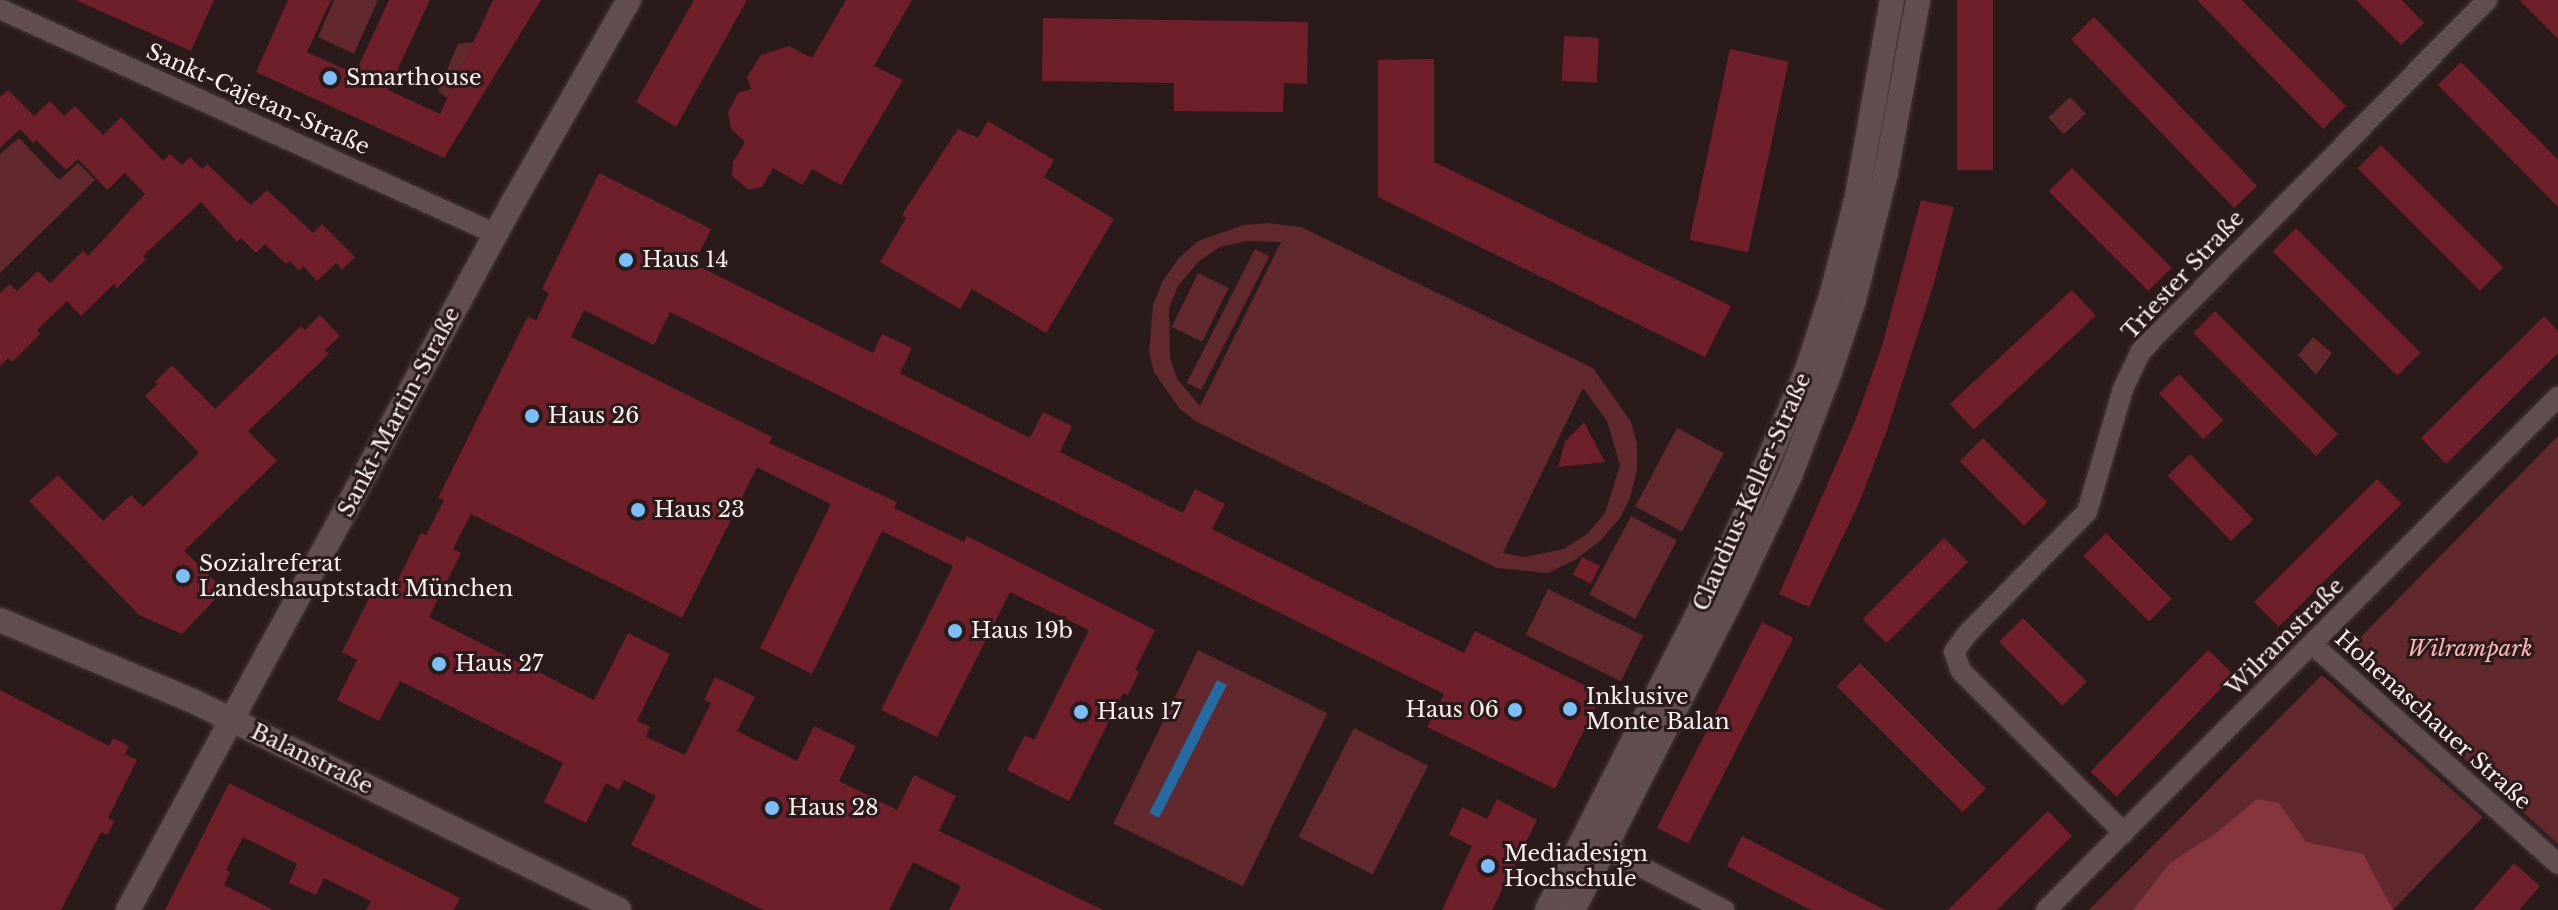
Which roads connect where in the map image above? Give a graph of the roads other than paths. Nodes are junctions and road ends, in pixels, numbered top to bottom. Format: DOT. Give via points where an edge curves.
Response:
graph roads {
  1 [pos="629,0"];
  2 [pos="1892,0"];
  3 [pos="1918,0"];
  4 [pos="2487,0"];
  5 [pos="0,9"];
  6 [pos="496,234"];
  7 [pos="2558,397"];
  8 [pos="0,620"];
  9 [pos="2312,644"];
  10 [pos="231,719"];
  11 [pos="2124,833"];
  12 [pos="1594,843"];
  13 [pos="2558,864"];
  14 [pos="128,910"];
  15 [pos="619,910"];
  16 [pos="1547,910"];
  17 [pos="1573,910"];
  18 [pos="1724,910"];
  19 [pos="2046,910"];
  1 -- 6 [label="main road, Sankt-Martin-Straße"];
  2 -- 12 [label="main road, Claudius-Keller-Straße" via="1857,196 1808,367"];
  3 -- 12 [label="main road, Claudius-Keller-Straße" via="1886,173 1830,372 1790,476 1736,590"];
  4 -- 11 [label="street, Triester Straße" via="2141,351 2123,389 2087,512 1954,652 1961,671"];
  5 -- 6 [label="street, Sankt-Cajetan-Straße"];
  6 -- 10 [label="main road, Sankt-Martin-Straße"];
  7 -- 9 [label="street, Wilramstraße"];
  8 -- 10 [label="main road, Balanstraße"];
  9 -- 11 [label="street, Wilramstraße"];
  9 -- 13 [label="street, Hohenaschauer Straße"];
  10 -- 14 [label="main road, Sankt-Martin-Straße"];
  10 -- 15 [label="main road, Balanstraße"];
  11 -- 19 [label="street, Wilramstraße"];
  12 -- 16 [label="main road, Claudius-Keller-Straße"];
  12 -- 17 [label="main road, Claudius-Keller-Straße"];
  12 -- 18 [label="street"];
}
